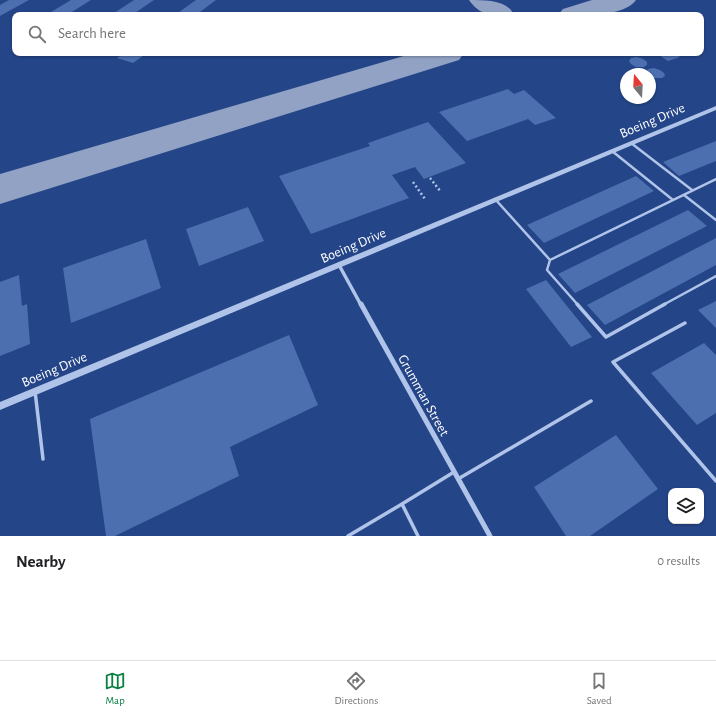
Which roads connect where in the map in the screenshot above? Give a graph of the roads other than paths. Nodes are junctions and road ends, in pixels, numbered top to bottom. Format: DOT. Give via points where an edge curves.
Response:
graph roads {
  1 [pos="716,108"];
  2 [pos="631,143"];
  3 [pos="612,151"];
  4 [pos="716,179"];
  5 [pos="692,190"];
  6 [pos="684,195"];
  7 [pos="495,199"];
  8 [pos="673,200"];
  9 [pos="716,220"];
  10 [pos="550,260"];
  11 [pos="339,265"];
  12 [pos="716,276"];
  13 [pos="686,323"];
  14 [pos="35,391"];
  15 [pos="591,401"];
  16 [pos="0,406"];
  17 [pos="42,459"];
  18 [pos="454,472"];
  19 [pos="458,479"];
  20 [pos="716,480"];
  21 [pos="402,504"];
  22 [pos="348,536"];
  23 [pos="418,536"];
  24 [pos="490,536"];
  1 -- 2 [label="street, Boeing Drive"];
  2 -- 3 [label="street, Boeing Drive"];
  2 -- 5 [label="lane"];
  3 -- 7 [label="street, Boeing Drive"];
  3 -- 8 [label="lane"];
  4 -- 5 [label="lane"];
  5 -- 6 [label="lane"];
  6 -- 8 [label="lane"];
  6 -- 9 [label="lane"];
  7 -- 10 [label="lane"];
  7 -- 11 [label="street, Boeing Drive"];
  8 -- 10 [label="lane"];
  10 -- 12 [label="lane" via="547,270 606,337"];
  11 -- 14 [label="street, Boeing Drive"];
  11 -- 18 [label="street, Grumman Street"];
  13 -- 20 [label="lane" via="613,362"];
  14 -- 16 [label="street, Boeing Drive"];
  14 -- 17 [label="lane"];
  15 -- 19 [label="lane"];
  18 -- 19 [label="street, Grumman Street"];
  18 -- 21 [label="lane"];
  19 -- 24 [label="street, Grumman Street"];
  21 -- 22 [label="lane"];
  21 -- 23 [label="lane"];
}
